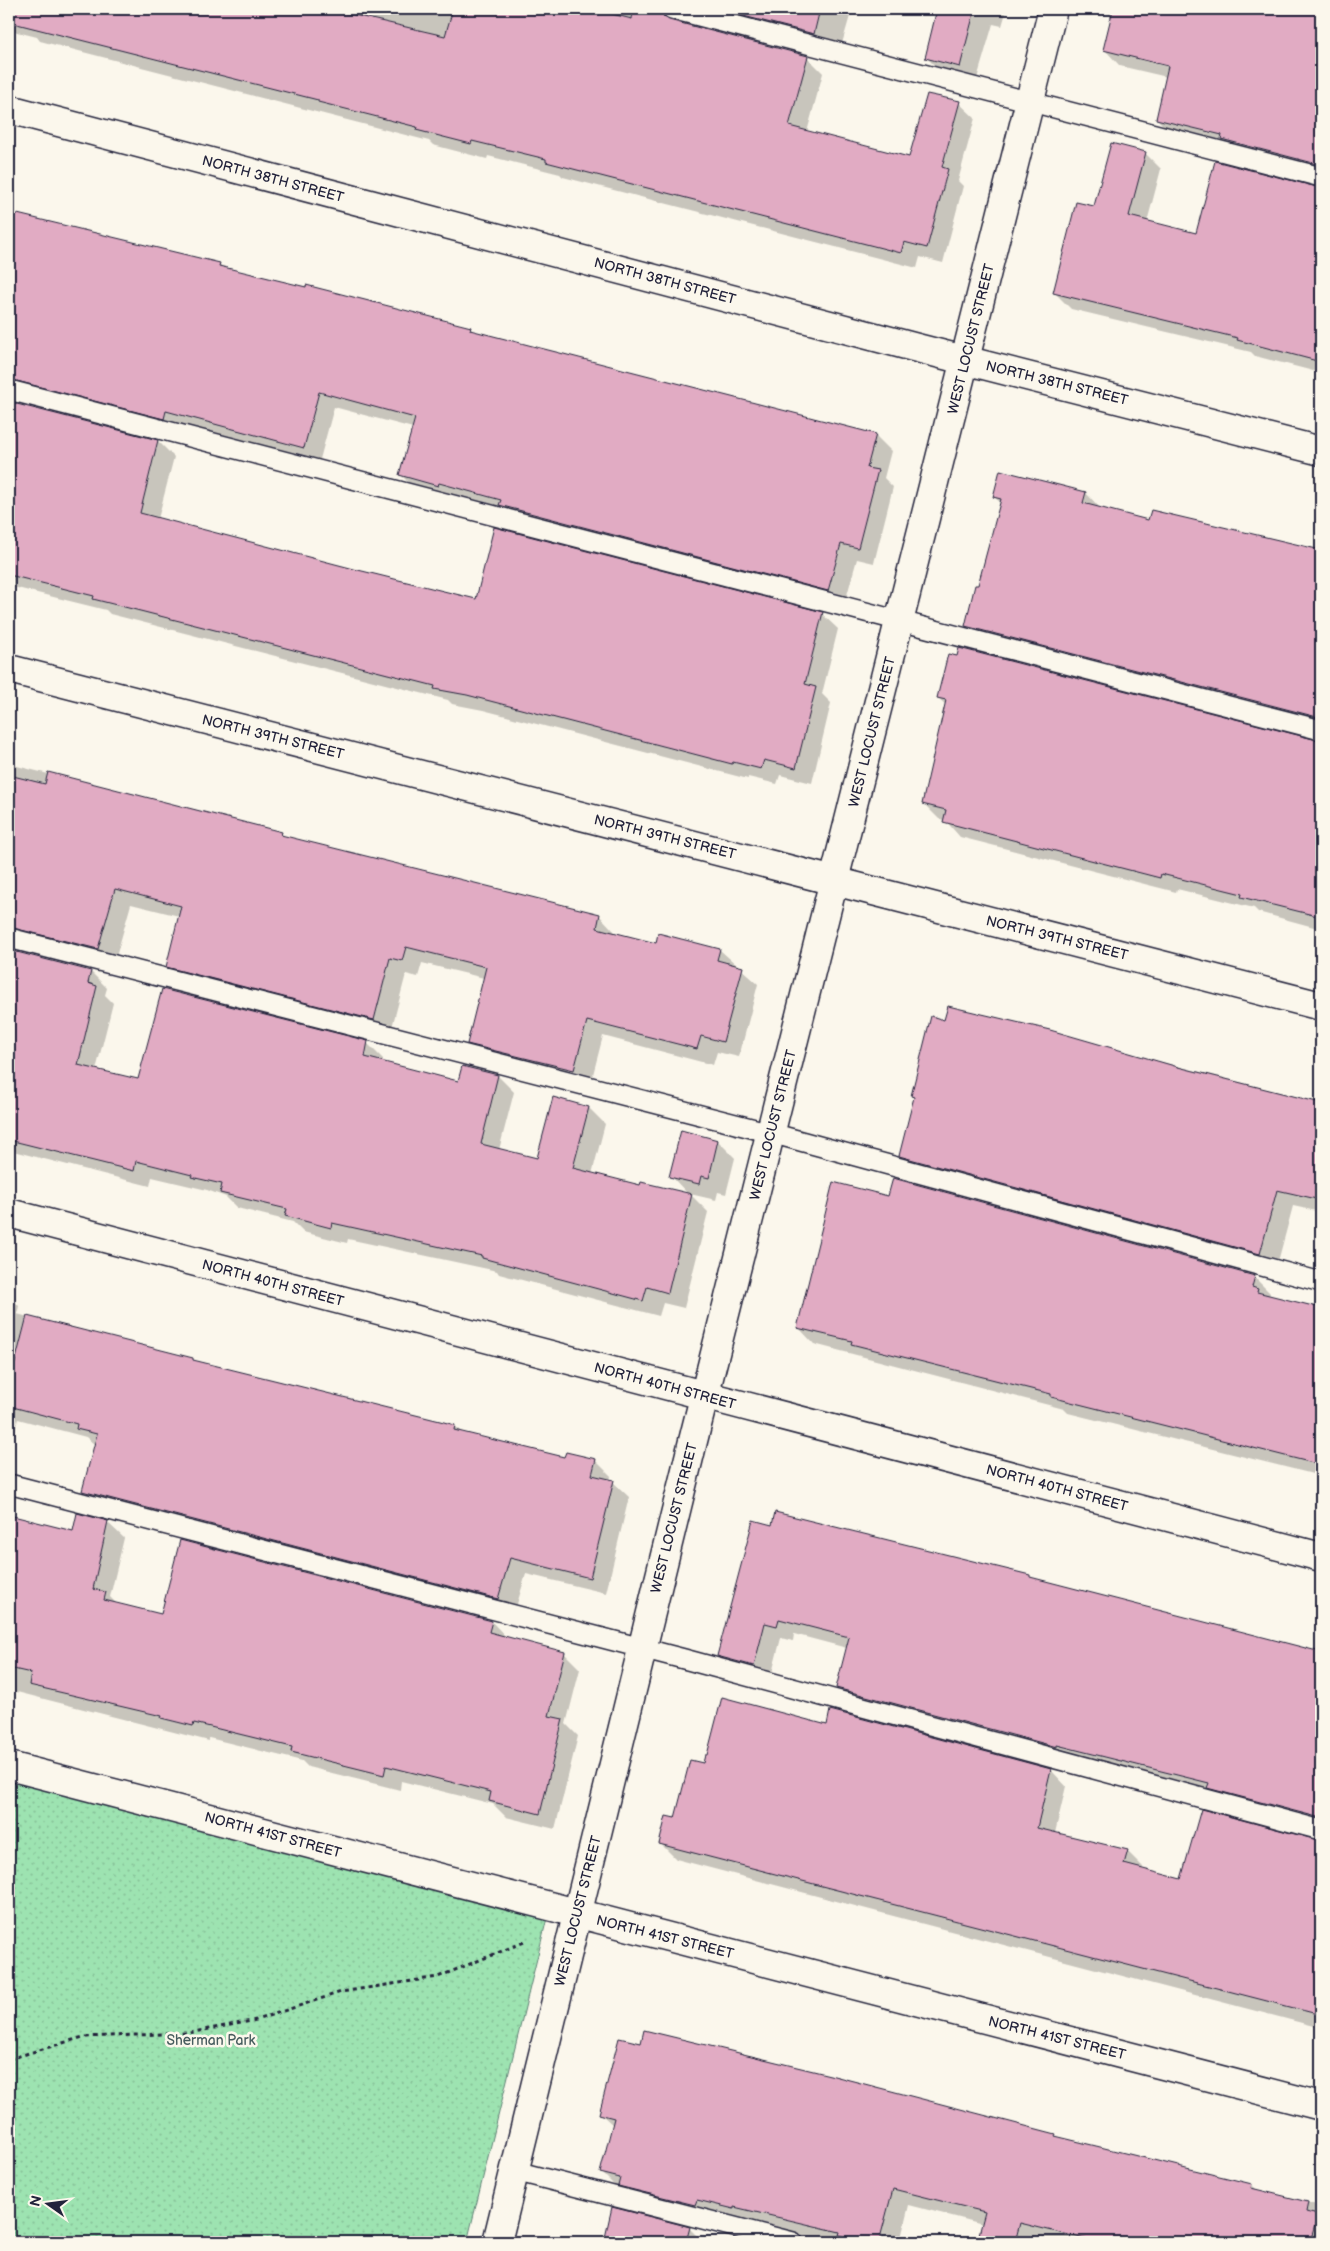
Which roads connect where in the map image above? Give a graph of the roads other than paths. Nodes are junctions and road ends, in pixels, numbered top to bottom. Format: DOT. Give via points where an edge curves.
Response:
graph roads {
  1 [pos="672,9"];
  2 [pos="1053,9"];
  3 [pos="1030,101"];
  4 [pos="9,110"];
  5 [pos="1321,177"];
  6 [pos="966,360"];
  7 [pos="9,390"];
  8 [pos="1321,451"];
  9 [pos="900,622"];
  10 [pos="9,669"];
  11 [pos="1321,730"];
  12 [pos="834,881"];
  13 [pos="9,938"];
  14 [pos="1321,1006"];
  15 [pos="771,1133"];
  16 [pos="9,1213"];
  17 [pos="1321,1282"];
  18 [pos="704,1396"];
  19 [pos="9,1484"];
  20 [pos="1321,1557"];
  21 [pos="642,1648"];
  22 [pos="9,1766"];
  23 [pos="1321,1830"];
  24 [pos="577,1914"];
  25 [pos="1321,2106"];
  26 [pos="515,2171"];
  27 [pos="497,2242"];
  28 [pos="793,2242"];
  1 -- 3 [label="lane"];
  2 -- 3 [label="street, WEST LOCUST STREET"];
  3 -- 5 [label="lane"];
  3 -- 6 [label="street, WEST LOCUST STREET"];
  4 -- 6 [label="street, NORTH 38TH STREET"];
  6 -- 8 [label="street, NORTH 38TH STREET"];
  6 -- 9 [label="street, WEST LOCUST STREET"];
  7 -- 9 [label="lane"];
  9 -- 11 [label="lane"];
  9 -- 12 [label="street, WEST LOCUST STREET"];
  10 -- 12 [label="street, NORTH 39TH STREET"];
  12 -- 14 [label="street, NORTH 39TH STREET"];
  12 -- 15 [label="street, WEST LOCUST STREET"];
  13 -- 15 [label="lane"];
  15 -- 17 [label="lane"];
  15 -- 18 [label="street, WEST LOCUST STREET"];
  16 -- 18 [label="street, NORTH 40TH STREET"];
  18 -- 20 [label="street, NORTH 40TH STREET"];
  18 -- 21 [label="street, WEST LOCUST STREET"];
  19 -- 21 [label="lane"];
  21 -- 23 [label="lane"];
  21 -- 24 [label="street, WEST LOCUST STREET"];
  22 -- 24 [label="street, NORTH 41ST STREET"];
  24 -- 25 [label="street, NORTH 41ST STREET"];
  24 -- 26 [label="street, WEST LOCUST STREET"];
  26 -- 27 [label="street, WEST LOCUST STREET"];
  26 -- 28 [label="lane"];
}
